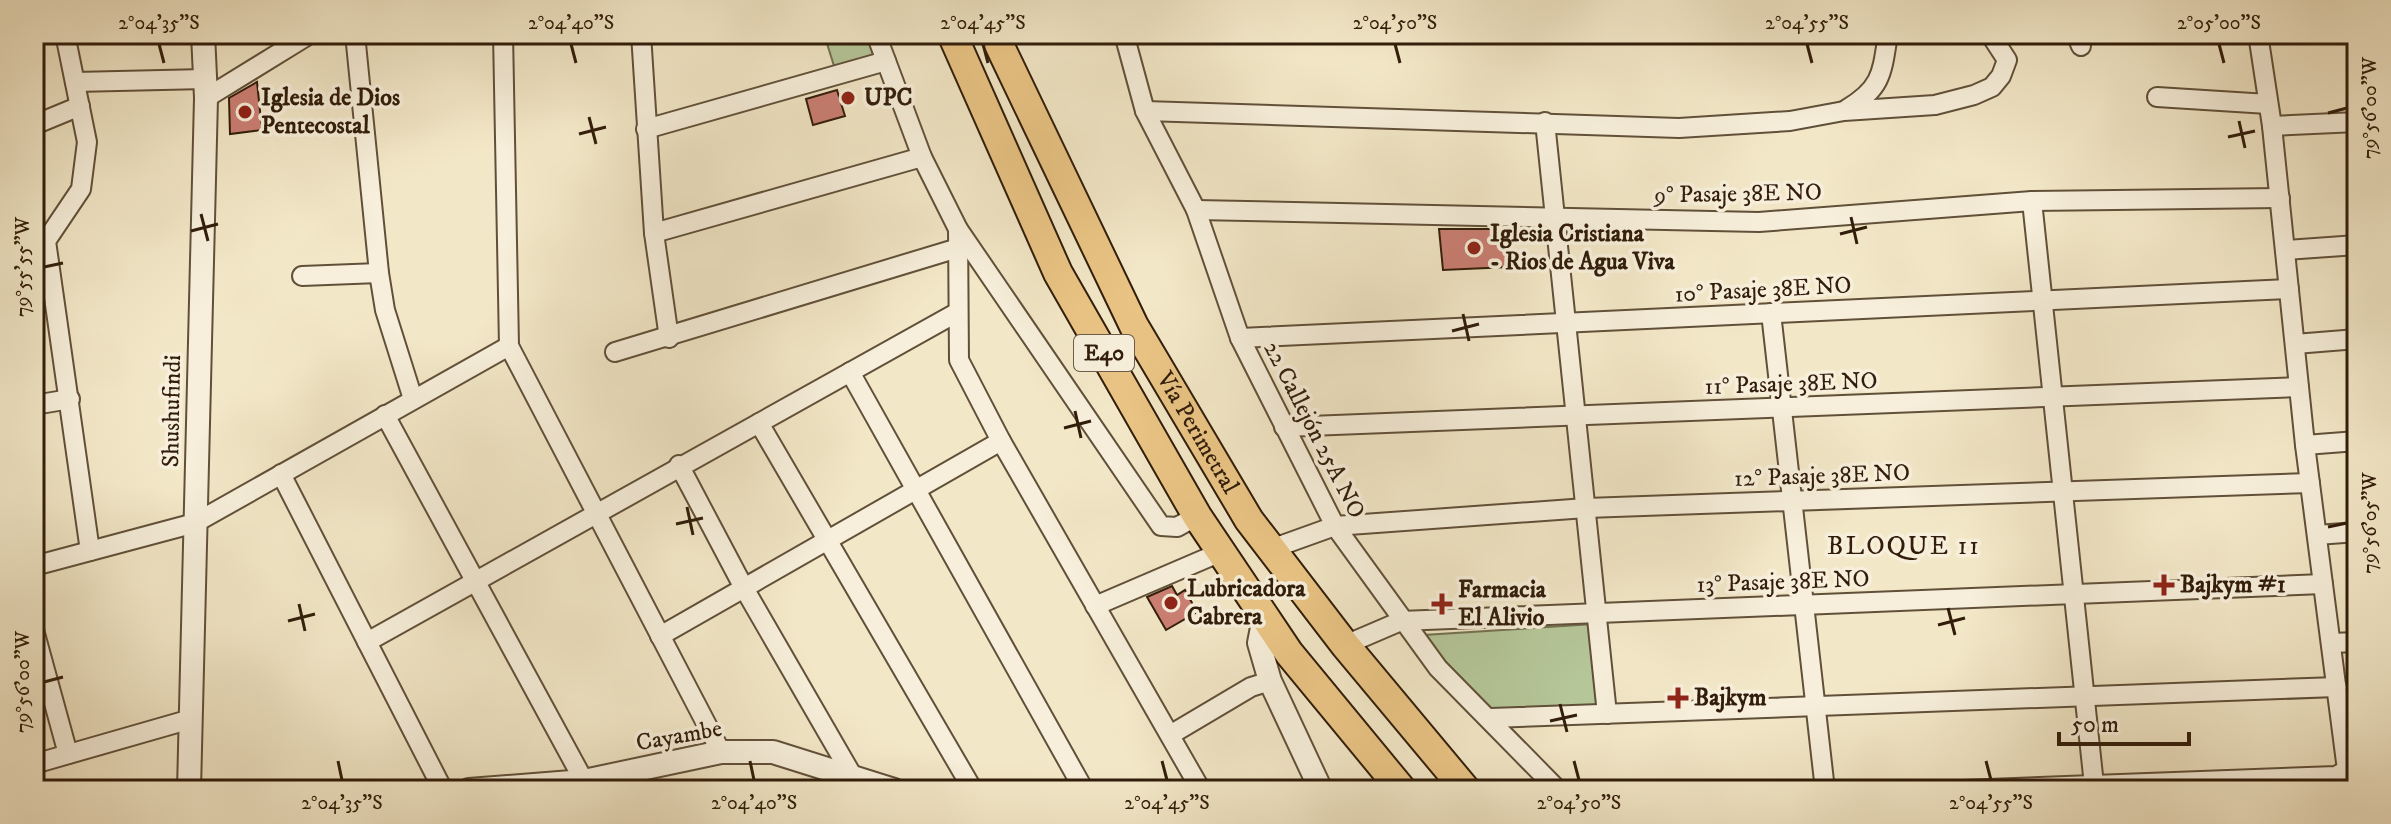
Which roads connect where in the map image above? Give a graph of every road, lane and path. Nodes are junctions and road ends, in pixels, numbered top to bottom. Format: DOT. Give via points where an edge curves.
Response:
graph roads {
  1 [pos="65,34"];
  2 [pos="203,34"];
  3 [pos="310,34"];
  4 [pos="355,34"];
  5 [pos="503,34"];
  6 [pos="641,34"];
  7 [pos="876,34"];
  8 [pos="952,34"];
  9 [pos="994,34"];
  10 [pos="1124,34"];
  11 [pos="1888,34"];
  12 [pos="1990,34"];
  13 [pos="2258,34"];
  14 [pos="886,61"];
  15 [pos="75,82"];
  16 [pos="206,89"];
  17 [pos="2157,97"];
  18 [pos="2268,104"];
  19 [pos="80,106"];
  20 [pos="1145,111"];
  21 [pos="1844,111"];
  22 [pos="1545,122"];
  23 [pos="2357,122"];
  24 [pos="34,125"];
  25 [pos="2272,126"];
  26 [pos="646,129"];
  27 [pos="922,157"];
  28 [pos="2280,198"];
  29 [pos="2032,201"];
  30 [pos="1196,210"];
  31 [pos="1555,218"];
  32 [pos="958,229"];
  33 [pos="654,233"];
  34 [pos="40,243"];
  35 [pos="2357,245"];
  36 [pos="958,248"];
  37 [pos="2285,250"];
  38 [pos="379,273"];
  39 [pos="302,276"];
  40 [pos="2289,289"];
  41 [pos="2043,300"];
  42 [pos="956,313"];
  43 [pos="1771,313"];
  44 [pos="1566,323"];
  45 [pos="669,338"];
  46 [pos="1240,338"];
  47 [pos="2357,339"];
  48 [pos="2295,344"];
  49 [pos="509,346"];
  50 [pos="615,352"];
  51 [pos="850,372"];
  52 [pos="2299,387"];
  53 [pos="2053,397"];
  54 [pos="70,399"];
  55 [pos="413,399"];
  56 [pos="34,405"];
  57 [pos="1782,408"];
  58 [pos="385,415"];
  59 [pos="1576,416"];
  60 [pos="759,423"];
  61 [pos="1284,427"];
  62 [pos="1001,441"];
  63 [pos="2357,441"];
  64 [pos="2305,445"];
  65 [pos="679,465"];
  66 [pos="281,474"];
  67 [pos="2310,483"];
  68 [pos="916,489"];
  69 [pos="2063,492"];
  70 [pos="1792,501"];
  71 [pos="1586,508"];
  72 [pos="596,514"];
  73 [pos="1197,516"];
  74 [pos="195,523"];
  75 [pos="1335,526"];
  76 [pos="2357,532"];
  77 [pos="2317,535"];
  78 [pos="828,540"];
  79 [pos="1271,549"];
  80 [pos="90,551"];
  81 [pos="1221,552"];
  82 [pos="34,566"];
  83 [pos="476,581"];
  84 [pos="2323,584"];
  85 [pos="744,588"];
  86 [pos="2074,594"];
  87 [pos="1804,605"];
  88 [pos="1095,606"];
  89 [pos="1597,613"];
  90 [pos="1264,617"];
  91 [pos="1401,621"];
  92 [pos="34,630"];
  93 [pos="660,636"];
  94 [pos="367,642"];
  95 [pos="2357,642"];
  96 [pos="2331,643"];
  97 [pos="1345,645"];
  98 [pos="1270,681"];
  99 [pos="2337,687"];
  100 [pos="2085,697"];
  101 [pos="1816,706"];
  102 [pos="1607,714"];
  103 [pos="1491,718"];
  104 [pos="191,719"];
  105 [pos="1170,735"];
  106 [pos="2350,740"];
  107 [pos="721,752"];
  108 [pos="68,754"];
  109 [pos="34,764"];
  110 [pos="852,775"];
  111 [pos="584,781"];
  112 [pos="2094,785"];
  113 [pos="189,790"];
  114 [pos="443,790"];
  115 [pos="469,790"];
  116 [pos="894,790"];
  117 [pos="973,790"];
  118 [pos="1084,790"];
  119 [pos="1201,790"];
  120 [pos="1321,790"];
  121 [pos="1402,790"];
  122 [pos="1466,790"];
  123 [pos="1558,790"];
  124 [pos="1825,790"];
  125 [pos="1962,790"];
  1 -- 15 [label="street"];
  2 -- 16 [label="street, Shushufindi"];
  3 -- 16 [label="street"];
  4 -- 38 [label="street"];
  5 -- 49 [label="street"];
  6 -- 26 [label="street"];
  7 -- 14 [label="street"];
  8 -- 73 [label="highway, Vía Perimetral / E40" via="1058,273"];
  9 -- 79 [label="highway, Vía Perimetral / E40" via="1134,326"];
  10 -- 20 [label="street, 22 Callejón 25A NO"];
  11 -- 21 [label="street" via="1882,72 1870,95"];
  12 -- 21 [label="street" via="2007,60 1992,87 1935,105"];
  13 -- 18 [label="street"];
  14 -- 26 [label="street"];
  14 -- 27 [label="street"];
  15 -- 16 [label="street"];
  15 -- 19 [label="street"];
  16 -- 74 [label="street, Shushufindi"];
  17 -- 18 [label="street"];
  18 -- 25 [label="street"];
  19 -- 24 [label="street"];
  19 -- 34 [label="street" via="87,142 81,189"];
  20 -- 22 [label="street"];
  20 -- 30 [label="street, 22 Callejón 25A NO"];
  21 -- 22 [label="street" via="1790,121 1679,128"];
  22 -- 31 [label="street"];
  23 -- 25 [label="street"];
  25 -- 28 [label="street"];
  26 -- 33 [label="street"];
  27 -- 32 [label="street"];
  27 -- 33 [label="street"];
  28 -- 29 [label="street, 9° Pasaje 38E NO"];
  28 -- 37 [label="street"];
  29 -- 31 [label="street, 9° Pasaje 38E NO" via="1759,222"];
  29 -- 41 [label="street"];
  30 -- 31 [label="street, 9° Pasaje 38E NO"];
  30 -- 46 [label="street, 22 Callejón 25A NO"];
  31 -- 44 [label="street"];
  32 -- 36 [label="street"];
  32 -- 73 [label="street" via="1161,526 1177,527"];
  33 -- 45 [label="street"];
  34 -- 54 [label="street"];
  35 -- 37 [label="street"];
  36 -- 42 [label="street"];
  36 -- 45 [label="street"];
  37 -- 40 [label="street"];
  38 -- 39 [label="street"];
  38 -- 55 [label="street"];
  40 -- 41 [label="street, 10° Pasaje 38E NO"];
  40 -- 48 [label="street"];
  41 -- 43 [label="street, 10° Pasaje 38E NO"];
  41 -- 53 [label="street"];
  42 -- 51 [label="street"];
  42 -- 62 [label="street" via="959,360"];
  43 -- 44 [label="street, 10° Pasaje 38E NO"];
  43 -- 57 [label="street"];
  44 -- 46 [label="street, 10° Pasaje 38E NO"];
  44 -- 59 [label="street"];
  45 -- 50 [label="street"];
  46 -- 61 [label="street, 22 Callejón 25A NO"];
  47 -- 48 [label="street"];
  48 -- 52 [label="street"];
  49 -- 55 [label="street"];
  49 -- 72 [label="street"];
  51 -- 60 [label="street"];
  51 -- 68 [label="street"];
  52 -- 53 [label="street, 11° Pasaje 38E NO"];
  52 -- 64 [label="street"];
  53 -- 57 [label="street, 11° Pasaje 38E NO"];
  53 -- 69 [label="street"];
  54 -- 56 [label="street"];
  54 -- 80 [label="street"];
  55 -- 58 [label="street"];
  57 -- 59 [label="street, 11° Pasaje 38E NO"];
  57 -- 70 [label="street"];
  58 -- 66 [label="street"];
  58 -- 83 [label="street"];
  59 -- 61 [label="street, 11° Pasaje 38E NO"];
  59 -- 71 [label="street"];
  60 -- 65 [label="street"];
  60 -- 78 [label="street"];
  61 -- 75 [label="street, 22 Callejón 25A NO"];
  62 -- 68 [label="street"];
  62 -- 88 [label="street"];
  63 -- 64 [label="street"];
  64 -- 67 [label="street"];
  65 -- 72 [label="street"];
  65 -- 85 [label="street"];
  66 -- 74 [label="street"];
  66 -- 94 [label="street"];
  67 -- 69 [label="street, 12° Pasaje 38E NO"];
  67 -- 77 [label="street"];
  68 -- 78 [label="street"];
  68 -- 118 [label="street"];
  69 -- 70 [label="street, 12° Pasaje 38E NO"];
  69 -- 86 [label="street"];
  70 -- 71 [label="street, 12° Pasaje 38E NO"];
  70 -- 87 [label="street"];
  71 -- 75 [label="street, 12° Pasaje 38E NO"];
  71 -- 89 [label="street"];
  72 -- 83 [label="street"];
  72 -- 93 [label="street"];
  73 -- 81 [label="highway, Vía Perimetral / E40"];
  74 -- 80 [label="street"];
  74 -- 104 [label="street, Shushufindi"];
  75 -- 79 [label="street, 12° Pasaje 38E NO"];
  75 -- 91 [label="street, 22 Callejón 25A NO"];
  76 -- 77 [label="street"];
  77 -- 84 [label="street"];
  78 -- 85 [label="street"];
  78 -- 117 [label="street"];
  79 -- 97 [label="highway, Vía Perimetral / E40"];
  80 -- 82 [label="street"];
  81 -- 88 [label="street"];
  81 -- 90 [label="highway, Vía Perimetral / E40"];
  83 -- 94 [label="street"];
  83 -- 111 [label="street"];
  84 -- 86 [label="street, 13° Pasaje 38E NO"];
  84 -- 96 [label="street"];
  85 -- 93 [label="street"];
  85 -- 110 [label="street"];
  86 -- 87 [label="street, 13° Pasaje 38E NO"];
  86 -- 100 [label="street"];
  87 -- 89 [label="street, 13° Pasaje 38E NO"];
  87 -- 101 [label="street"];
  88 -- 105 [label="street"];
  89 -- 91 [label="street, 13° Pasaje 38E NO"];
  89 -- 102 [label="street"];
  90 -- 98 [label="street" via="1259,643"];
  90 -- 121 [label="highway, Vía Perimetral / E40"];
  91 -- 97 [label="street, 13° Pasaje 38E NO"];
  91 -- 103 [label="street, 22 Callejón 25A NO" via="1438,668"];
  92 -- 108 [label="street"];
  93 -- 107 [label="street"];
  94 -- 114 [label="street"];
  95 -- 96 [label="street"];
  96 -- 99 [label="street"];
  97 -- 122 [label="highway, Vía Perimetral / E40"];
  98 -- 105 [label="street"];
  98 -- 120 [label="street"];
  99 -- 100 [label="street"];
  99 -- 106 [label="street"];
  100 -- 101 [label="street"];
  100 -- 112 [label="street"];
  101 -- 102 [label="street"];
  101 -- 124 [label="street"];
  102 -- 103 [label="street"];
  103 -- 123 [label="street, 22 Callejón 25A NO"];
  104 -- 108 [label="street"];
  104 -- 113 [label="street, Shushufindi"];
  105 -- 119 [label="street"];
  106 -- 112 [label="street" via="2347,770 2336,776"];
  107 -- 110 [label="street, Cayambe" via="773,752"];
  107 -- 111 [label="street, Cayambe"];
  108 -- 109 [label="street"];
  110 -- 116 [label="street, Cayambe"];
  111 -- 115 [label="street, Cayambe"];
  112 -- 125 [label="street"];
}
